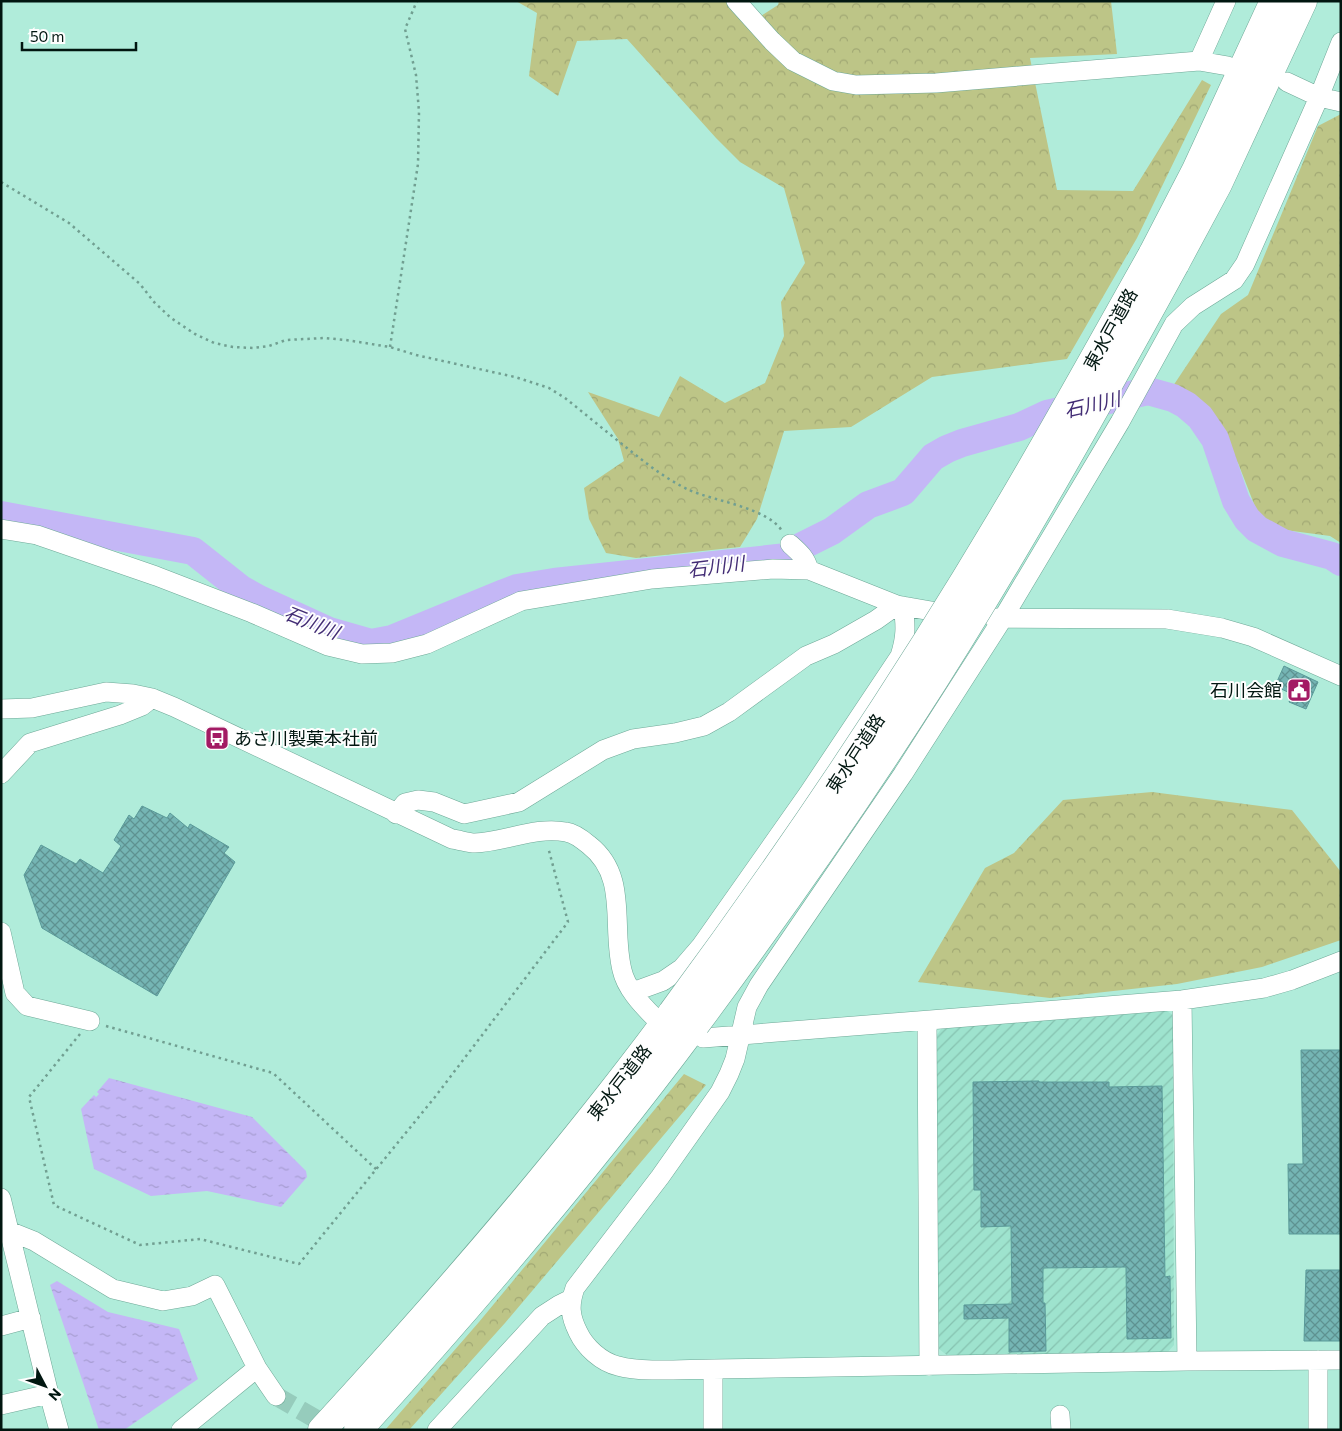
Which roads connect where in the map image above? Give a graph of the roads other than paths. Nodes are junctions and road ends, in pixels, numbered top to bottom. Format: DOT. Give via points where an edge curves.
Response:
graph roads {
  1 [pos="736,1"];
  2 [pos="1226,1"];
  3 [pos="1274,1"];
  4 [pos="1303,1"];
  5 [pos="1341,42"];
  6 [pos="1200,61"];
  7 [pos="1228,66"];
  8 [pos="1287,82"];
  9 [pos="1319,97"];
  10 [pos="1341,102"];
  11 [pos="1163,259"];
  12 [pos="1,529"];
  13 [pos="900,606"];
  14 [pos="1003,618"];
  15 [pos="1341,676"];
  16 [pos="152,698"];
  17 [pos="1,709"];
  18 [pos="1,774"];
  19 [pos="396,814"];
  20 [pos="1,932"];
  21 [pos="1341,961"];
  22 [pos="633,992"];
  23 [pos="1182,1000"];
  24 [pos="663,1015"];
  25 [pos="90,1021"];
  26 [pos="927,1021"];
  27 [pos="700,1031"];
  28 [pos="740,1036"];
  29 [pos="1,1198"];
  30 [pos="9,1231"];
  31 [pos="571,1299"];
  32 [pos="31,1318"];
  33 [pos="1,1326"];
  34 [pos="1318,1360"];
  35 [pos="1341,1360"];
  36 [pos="1187,1361"];
  37 [pos="929,1366"];
  38 [pos="258,1368"];
  39 [pos="713,1369"];
  40 [pos="48,1394"];
  41 [pos="276,1396"];
  42 [pos="1,1405"];
  43 [pos="59,1430"];
  44 [pos="181,1430"];
  45 [pos="322,1430"];
  46 [pos="358,1430"];
  47 [pos="437,1430"];
  48 [pos="713,1430"];
  49 [pos="1318,1430"];
  1 -- 6 [label="street" via="793,61 833,82 856,85 936,83"];
  2 -- 6 [label="street"];
  3 -- 11 [label="highway, 東水戸道路" via="1195,172"];
  4 -- 11 [label="highway, 東水戸道路" via="1218,184"];
  5 -- 9 [label="street"];
  6 -- 7 [label="street"];
  8 -- 9 [label="street"];
  9 -- 10 [label="street"];
  9 -- 14 [label="street" via="1245,264 1234,280 1193,306 1174,324 1120,422"];
  11 -- 24 [label="highway, 東水戸道路, bridge" via="900,683 775,871"];
  11 -- 27 [label="highway, 東水戸道路, bridge" via="1068,457 976,612 916,708"];
  12 -- 13 [label="street" via="37,535 156,576 328,646 362,654 392,653 427,644 520,601 652,579 773,569 800,556"];
  13 -- 14 [label="street" via="943,614"];
  13 -- 19 [label="street" via="806,656 730,712 704,726 633,739 603,750 518,802 464,814 434,802 418,800 405,803"];
  13 -- 22 [label="street" via="906,628 900,656 803,802 682,968 663,981"];
  14 -- 15 [label="street" via="1123,618 1191,622 1253,637"];
  14 -- 28 [label="street" via="903,774 759,985 747,1007"];
  16 -- 17 [label="street" via="106,692 32,708"];
  16 -- 18 [label="street" via="120,715 30,743"];
  16 -- 19 [label="street"];
  19 -- 22 [label="street" via="452,839 474,843 543,830 568,832 582,839 610,868 615,886 622,972"];
  20 -- 25 [label="street" via="15,993 20,1000 27,1006"];
  21 -- 23 [label="street" via="1264,988"];
  22 -- 24 [label="street" via="642,1005"];
  23 -- 26 [label="street"];
  23 -- 36 [label="street"];
  24 -- 45 [label="highway, 東水戸道路" via="622,1081 528,1197"];
  26 -- 28 [label="street"];
  26 -- 37 [label="street"];
  27 -- 28 [label="street"];
  27 -- 46 [label="highway, 東水戸道路" via="429,1352"];
  28 -- 31 [label="street" via="720,1092 575,1288"];
  29 -- 30 [label="street"];
  30 -- 32 [label="street"];
  30 -- 38 [label="street" via="34,1241 113,1289 163,1301 192,1296 215,1285"];
  31 -- 39 [label="street" via="572,1318 581,1338 608,1362 638,1368"];
  31 -- 47 [label="street" via="542,1316"];
  32 -- 33 [label="street"];
  32 -- 40 [label="street"];
  34 -- 35 [label="street"];
  34 -- 36 [label="street"];
  34 -- 49 [label="street"];
  36 -- 37 [label="street"];
  37 -- 39 [label="street"];
  38 -- 41 [label="street"];
  38 -- 44 [label="street"];
  39 -- 48 [label="street"];
  40 -- 42 [label="street"];
  40 -- 43 [label="street"];
}
